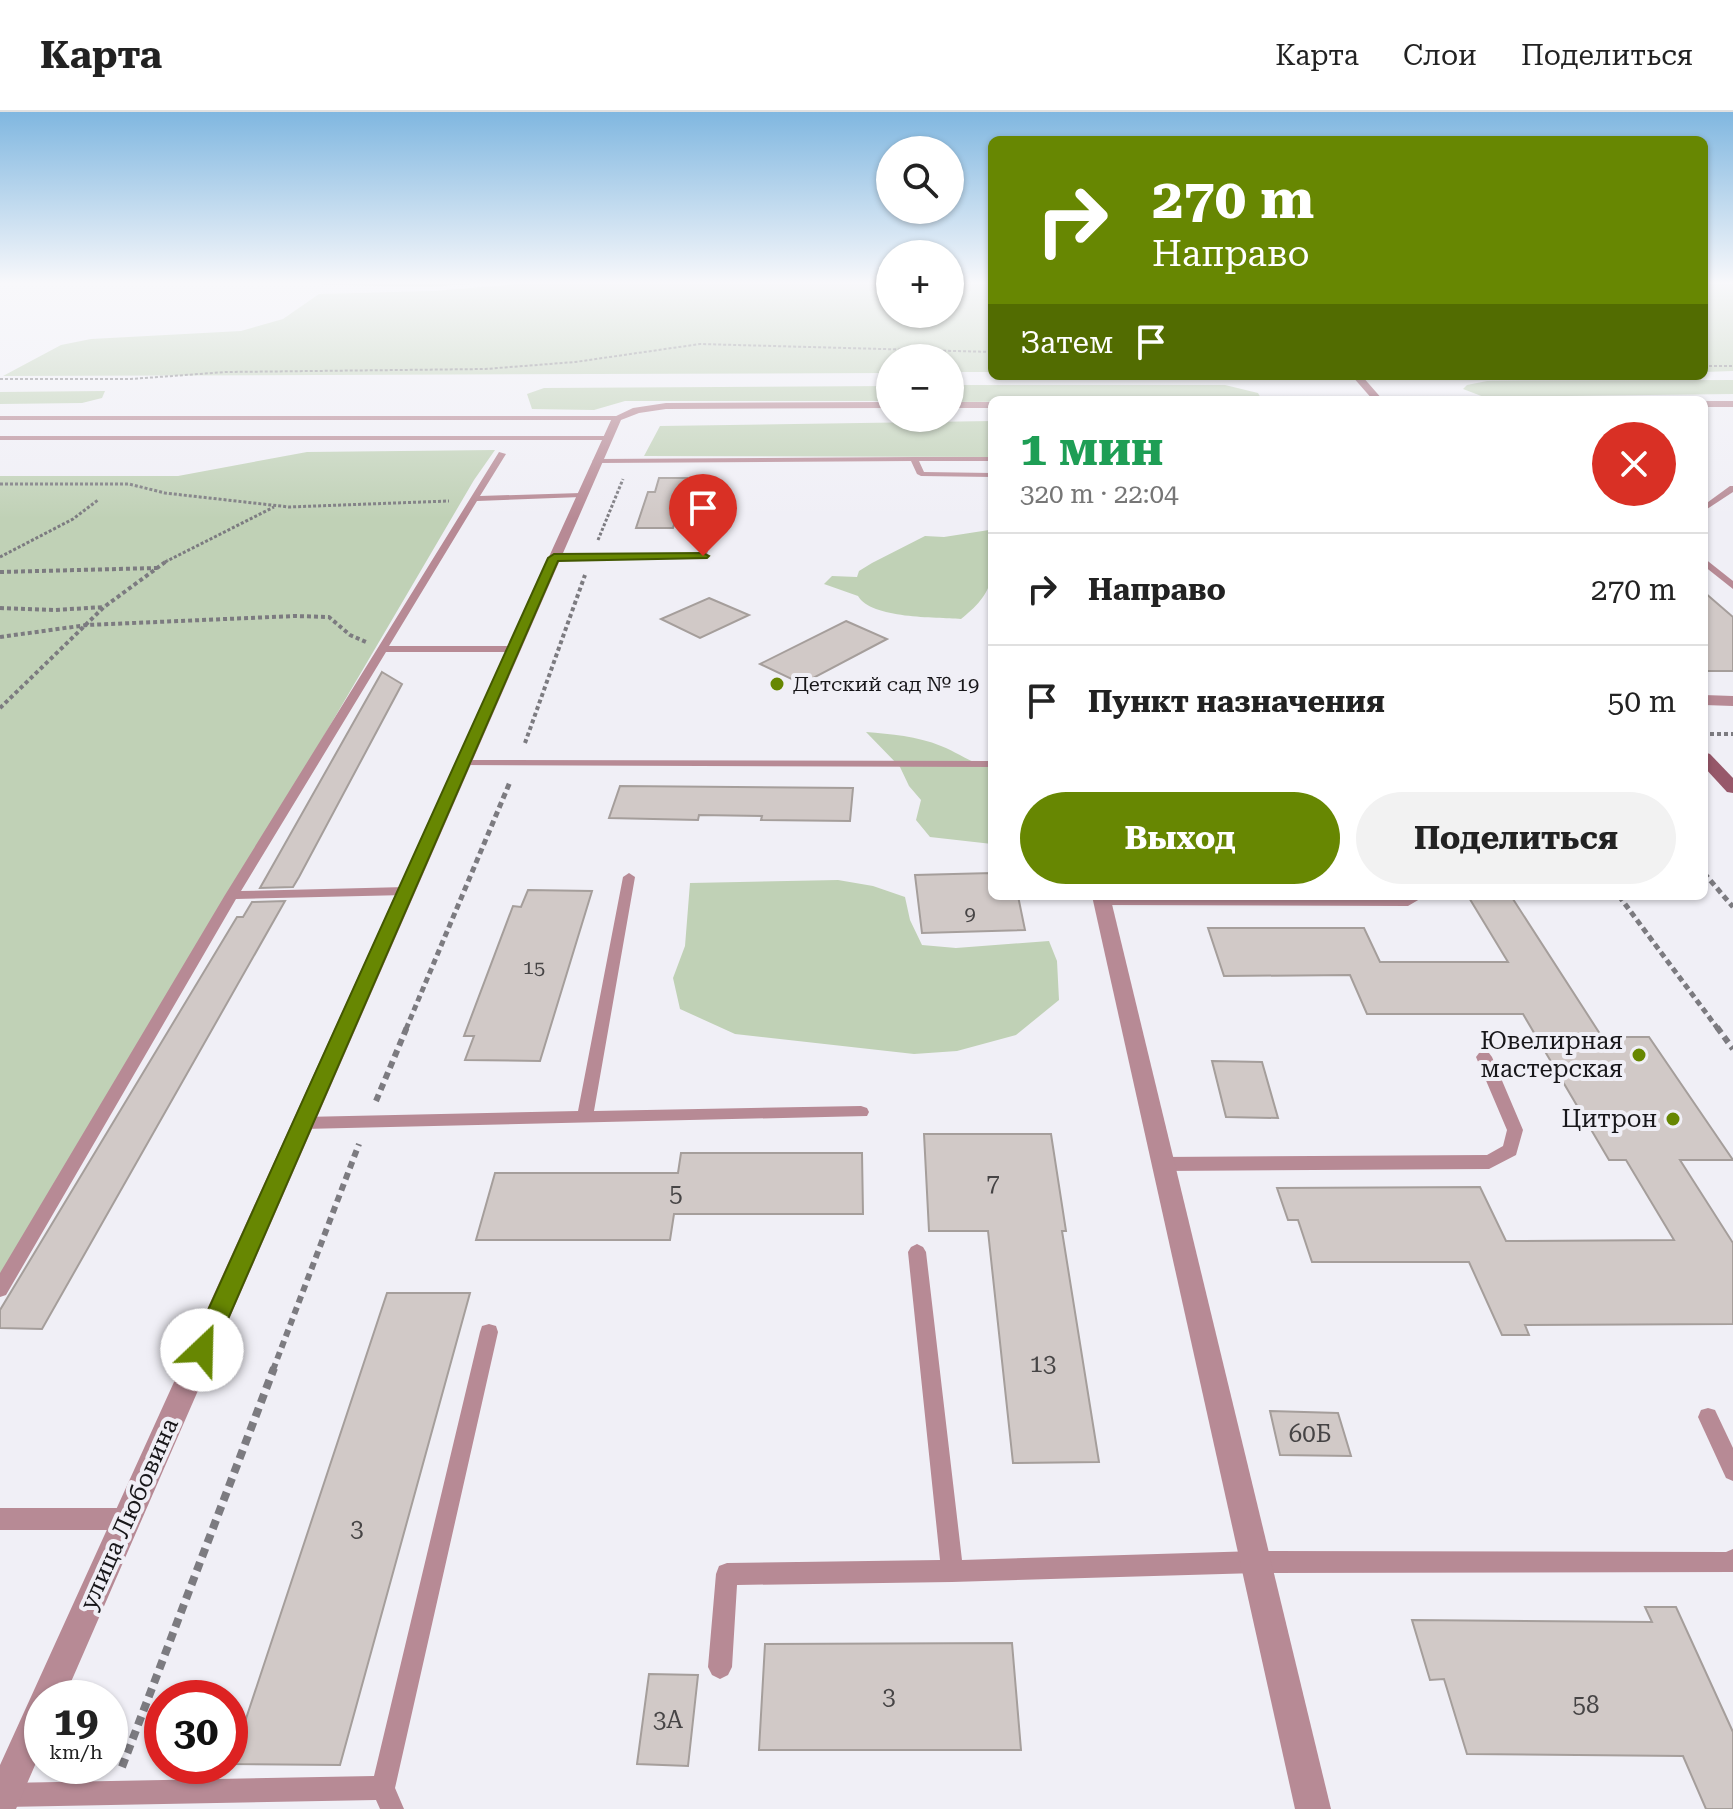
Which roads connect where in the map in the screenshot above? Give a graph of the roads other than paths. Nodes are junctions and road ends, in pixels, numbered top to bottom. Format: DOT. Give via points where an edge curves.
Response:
graph roads {
  1 [pos="1360,380"];
  2 [pos="1374,396"];
  3 [pos="1708,404"];
  4 [pos="1733,404"];
  5 [pos="876,405"];
  6 [pos="964,405"];
  7 [pos="988,405"];
  8 [pos="0,418"];
  9 [pos="616,423"];
  10 [pos="0,438"];
  11 [pos="502,454"];
  12 [pos="914,459"];
  13 [pos="988,459"];
  14 [pos="596,461"];
  15 [pos="988,475"];
  16 [pos="1733,488"];
  17 [pos="581,495"];
  18 [pos="473,499"];
  19 [pos="717,504"];
  20 [pos="1708,506"];
  21 [pos="554,558"];
  22 [pos="1708,564"];
  23 [pos="1733,586"];
  24 [pos="381,649"];
  25 [pos="513,649"];
  26 [pos="1708,700"];
  27 [pos="1733,701"];
  28 [pos="1708,761"];
  29 [pos="463,763"];
  30 [pos="988,764"];
  31 [pos="1733,788"];
  32 [pos="629,877"];
  33 [pos="406,891"];
  34 [pos="232,895"];
  35 [pos="1101,900"];
  36 [pos="1254,900"];
  37 [pos="1411,900"];
  38 [pos="1484,1057"];
  39 [pos="861,1112"];
  40 [pos="585,1118"];
  41 [pos="303,1123"];
  42 [pos="1162,1164"];
  43 [pos="917,1252"];
  44 [pos="0,1289"];
  45 [pos="489,1332"];
  46 [pos="1708,1417"];
  47 [pos="1733,1471"];
  48 [pos="0,1519"];
  49 [pos="127,1519"];
  50 [pos="1733,1560"];
  51 [pos="1257,1562"];
  52 [pos="952,1571"];
  53 [pos="720,1667"];
  54 [pos="55,1680"];
  55 [pos="24,1750"];
  56 [pos="388,1799"];
  57 [pos="2,1800"];
  58 [pos="1313,1809"];
  1 -- 2 [label="main road"];
  3 -- 4 [label="street"];
  5 -- 9 [label="street" via="666,406"];
  6 -- 7 [label="street"];
  8 -- 9 [label="lane"];
  9 -- 10 [label="lane"];
  9 -- 14 [label="street, улица Любовина"];
  11 -- 18 [label="lane"];
  12 -- 13 [label="lane"];
  12 -- 14 [label="lane"];
  12 -- 15 [label="lane" via="921,474"];
  14 -- 17 [label="street, улица Любовина"];
  16 -- 20 [label="lane"];
  17 -- 18 [label="lane"];
  17 -- 21 [label="street, улица Любовина"];
  18 -- 24 [label="lane"];
  19 -- 21 [label="lane" via="703,556"];
  21 -- 25 [label="street, улица Любовина"];
  22 -- 23 [label="lane"];
  24 -- 25 [label="lane"];
  24 -- 34 [label="lane"];
  25 -- 29 [label="street, улица Любовина"];
  26 -- 27 [label="street"];
  28 -- 31 [label="main road"];
  29 -- 30 [label="lane"];
  29 -- 33 [label="street, улица Любовина"];
  32 -- 40 [label="lane"];
  33 -- 34 [label="lane"];
  33 -- 41 [label="street, улица Любовина"];
  34 -- 44 [label="lane"];
  35 -- 42 [label="street"];
  36 -- 37 [label="lane"];
  38 -- 42 [label="lane" via="1515,1130 1510,1150 1489,1162"];
  39 -- 40 [label="lane"];
  40 -- 41 [label="lane"];
  41 -- 49 [label="street, улица Любовина"];
  42 -- 51 [label="street"];
  43 -- 52 [label="lane"];
  45 -- 56 [label="lane"];
  46 -- 47 [label="lane"];
  48 -- 49 [label="lane"];
  49 -- 54 [label="street, улица Любовина"];
  50 -- 51 [label="lane"];
  51 -- 52 [label="lane"];
  51 -- 58 [label="street"];
  52 -- 53 [label="lane" via="727,1574"];
  55 -- 57 [label="street"];
  56 -- 57 [label="lane" via="113,1793"];
}
